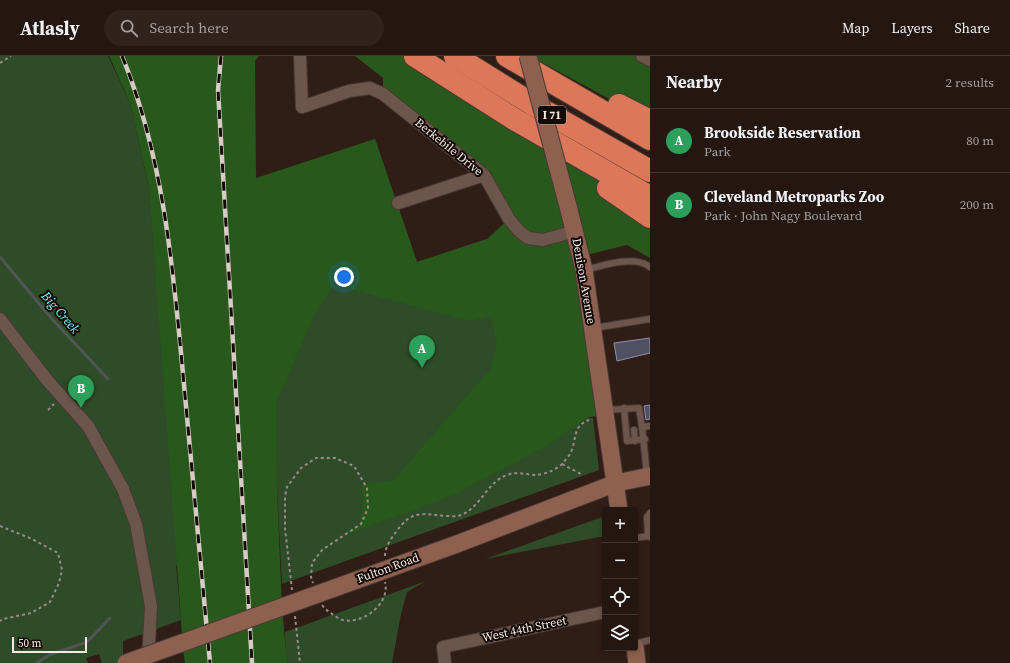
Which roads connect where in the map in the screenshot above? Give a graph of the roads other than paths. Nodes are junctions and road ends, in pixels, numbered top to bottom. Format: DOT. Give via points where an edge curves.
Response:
graph roads {
  1 [pos="300,56"];
  2 [pos="415,56"];
  3 [pos="455,56"];
  4 [pos="507,56"];
  5 [pos="529,56"];
  6 [pos="642,56"];
  7 [pos="650,60"];
  8 [pos="514,119"];
  9 [pos="650,121"];
  10 [pos="650,139"];
  11 [pos="650,171"];
  12 [pos="484,175"];
  13 [pos="650,197"];
  14 [pos="398,203"];
  15 [pos="650,217"];
  16 [pos="575,231"];
  17 [pos="650,267"];
  18 [pos="584,270"];
  19 [pos="0,319"];
  20 [pos="650,319"];
  21 [pos="593,328"];
  22 [pos="624,408"];
  23 [pos="631,408"];
  24 [pos="604,410"];
  25 [pos="632,416"];
  26 [pos="650,426"];
  27 [pos="642,427"];
  28 [pos="634,430"];
  29 [pos="635,440"];
  30 [pos="644,440"];
  31 [pos="627,441"];
  32 [pos="610,445"];
  33 [pos="649,476"];
  34 [pos="616,483"];
  35 [pos="619,507"];
  36 [pos="650,513"];
  37 [pos="649,537"];
  38 [pos="638,538"];
  39 [pos="602,613"];
  40 [pos="650,640"];
  41 [pos="638,645"];
  42 [pos="636,651"];
  43 [pos="126,663"];
  44 [pos="148,663"];
  45 [pos="445,663"];
  46 [pos="637,663"];
  1 -- 12 [label="street, Berkebile Drive" via="302,106 349,91 370,88 383,94"];
  2 -- 8 [label="highway"];
  3 -- 11 [label="highway, I 71" via="532,104"];
  4 -- 10 [label="highway, I 71"];
  5 -- 9 [label="highway"];
  5 -- 16 [label="main road, Denison Avenue, bridge"];
  6 -- 7 [label="street"];
  8 -- 13 [label="highway"];
  8 -- 15 [label="highway"];
  12 -- 14 [label="street"];
  12 -- 16 [label="street, Berkebile Drive" via="509,219 528,238 543,240"];
  16 -- 18 [label="main road, Denison Avenue"];
  17 -- 18 [label="lane" via="644,262 628,261"];
  18 -- 21 [label="main road, Denison Avenue"];
  19 -- 44 [label="street" via="47,380 88,426 123,489 136,524 151,606"];
  20 -- 21 [label="lane"];
  21 -- 24 [label="main road, Denison Avenue"];
  22 -- 23 [label="lane"];
  22 -- 24 [label="lane"];
  22 -- 31 [label="lane"];
  23 -- 25 [label="lane"];
  23 -- 27 [label="lane" via="639,408"];
  24 -- 32 [label="main road, Denison Avenue"];
  26 -- 27 [label="lane"];
  27 -- 30 [label="lane"];
  28 -- 29 [label="lane"];
  29 -- 30 [label="lane"];
  29 -- 31 [label="lane"];
  30 -- 33 [label="lane"];
  31 -- 32 [label="lane"];
  32 -- 34 [label="main road, Denison Avenue"];
  33 -- 34 [label="main road, Fulton Road"];
  34 -- 35 [label="main road, Denison Avenue"];
  34 -- 43 [label="main road, Fulton Road, bridge" via="457,544"];
  36 -- 37 [label="lane" via="647,517"];
  37 -- 38 [label="lane"];
  39 -- 45 [label="street, West 44th Street" via="443,647"];
  40 -- 41 [label="lane"];
  42 -- 46 [label="main road"];
}
